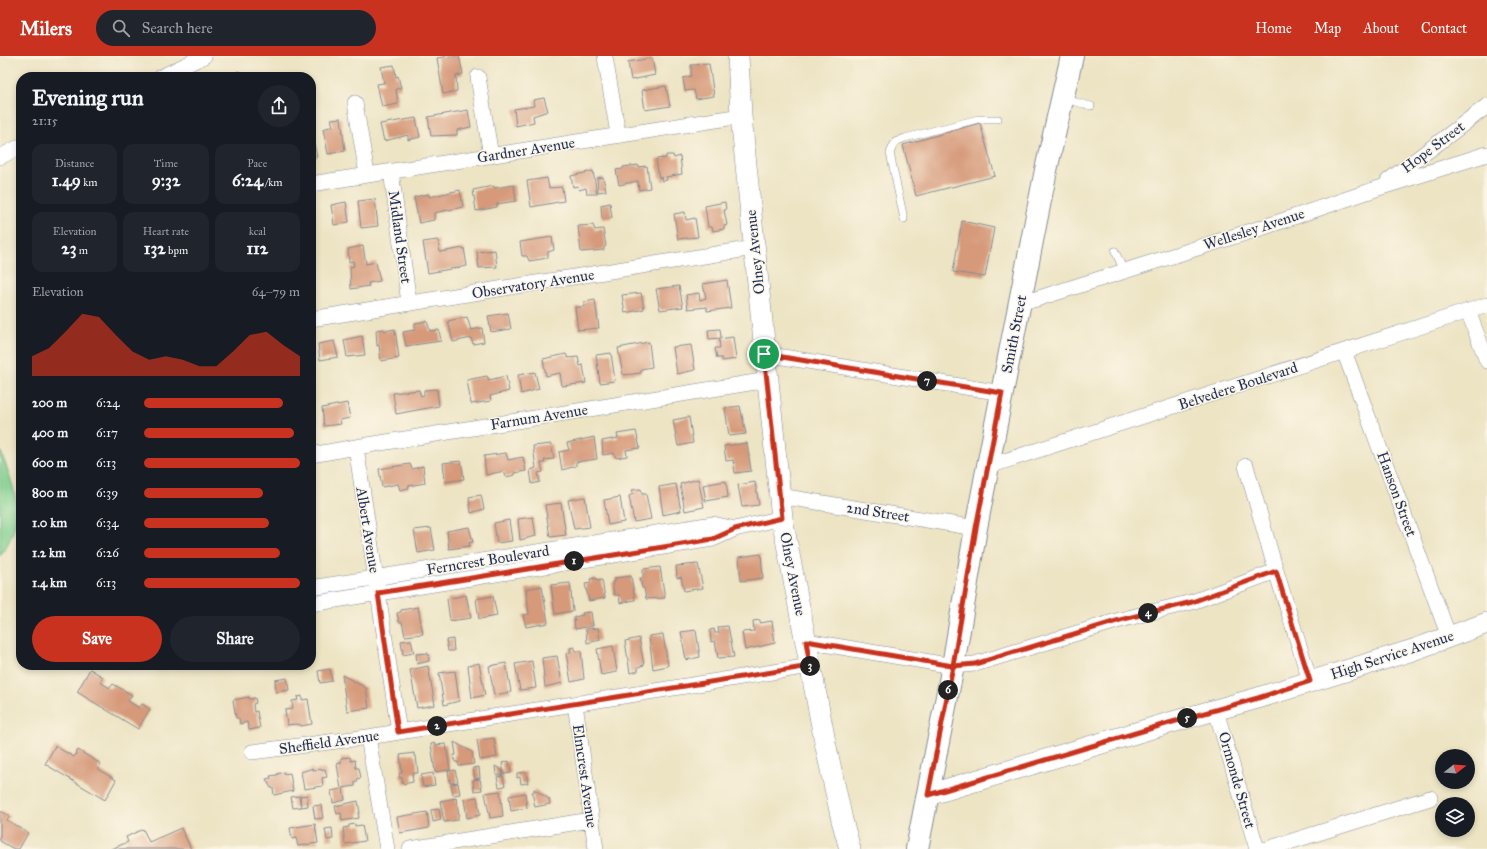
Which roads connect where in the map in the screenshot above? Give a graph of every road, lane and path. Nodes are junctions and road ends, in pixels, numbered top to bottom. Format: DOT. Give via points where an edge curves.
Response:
graph roads {
  1 [pos="204,56"];
  2 [pos="738,56"];
  3 [pos="1072,56"];
  4 [pos="605,58"];
  5 [pos="171,72"];
  6 [pos="478,77"];
  7 [pos="1062,99"];
  8 [pos="355,103"];
  9 [pos="1091,106"];
  10 [pos="1487,106"];
  11 [pos="741,116"];
  12 [pos="998,119"];
  13 [pos="618,134"];
  14 [pos="16,149"];
  15 [pos="1487,154"];
  16 [pos="491,156"];
  17 [pos="0,157"];
  18 [pos="391,171"];
  19 [pos="367,174"];
  20 [pos="316,183"];
  21 [pos="1379,188"];
  22 [pos="904,219"];
  23 [pos="754,248"];
  24 [pos="1115,251"];
  25 [pos="1124,271"];
  26 [pos="1020,300"];
  27 [pos="409,303"];
  28 [pos="1487,305"];
  29 [pos="1468,311"];
  30 [pos="316,318"];
  31 [pos="1344,351"];
  32 [pos="764,354"];
  33 [pos="1487,361"];
  34 [pos="768,380"];
  35 [pos="1002,393"];
  36 [pos="356,447"];
  37 [pos="316,454"];
  38 [pos="989,466"];
  39 [pos="1246,466"];
  40 [pos="780,496"];
  41 [pos="782,518"];
  42 [pos="976,528"];
  43 [pos="1276,571"];
  44 [pos="376,586"];
  45 [pos="316,588"];
  46 [pos="316,603"];
  47 [pos="1487,623"];
  48 [pos="1450,637"];
  49 [pos="806,641"];
  50 [pos="810,666"];
  51 [pos="953,666"];
  52 [pos="1310,681"];
  53 [pos="575,704"];
  54 [pos="1216,710"];
  55 [pos="398,732"];
  56 [pos="368,737"];
  57 [pos="252,752"];
  58 [pos="928,795"];
  59 [pos="1430,798"];
  60 [pos="591,820"];
  61 [pos="387,849"];
  62 [pos="410,849"];
  63 [pos="596,849"];
  64 [pos="850,849"];
  65 [pos="917,849"];
  66 [pos="1257,849"];
  67 [pos="1266,849"];
  1 -- 5 [label="street"];
  2 -- 11 [label="street, Olney Avenue"];
  3 -- 7 [label="main road, Smith Street"];
  4 -- 13 [label="street"];
  6 -- 16 [label="street"];
  7 -- 9 [label="lane"];
  7 -- 26 [label="main road, Smith Street"];
  8 -- 19 [label="street"];
  10 -- 21 [label="street, Hope Street"];
  11 -- 13 [label="street, Gardner Avenue"];
  11 -- 23 [label="street, Olney Avenue"];
  12 -- 22 [label="lane" via="978,119 895,142 890,153"];
  13 -- 16 [label="street, Gardner Avenue"];
  14 -- 17 [label="street"];
  15 -- 21 [label="street, Wellesley Avenue"];
  16 -- 18 [label="street, Gardner Avenue"];
  18 -- 19 [label="street, Gardner Avenue"];
  18 -- 27 [label="street, Midland Street"];
  19 -- 20 [label="street, Gardner Avenue"];
  21 -- 25 [label="street, Wellesley Avenue"];
  23 -- 27 [label="street, Observatory Avenue"];
  23 -- 32 [label="street, Olney Avenue"];
  24 -- 25 [label="lane"];
  25 -- 26 [label="street, Wellesley Avenue" via="1033,300"];
  26 -- 35 [label="main road, Smith Street"];
  27 -- 30 [label="street, Observatory Avenue"];
  28 -- 29 [label="street, Belvedere Boulevard"];
  29 -- 31 [label="street, Belvedere Boulevard"];
  29 -- 33 [label="street"];
  31 -- 38 [label="street, Belvedere Boulevard"];
  31 -- 48 [label="street, Hanson Street"];
  32 -- 34 [label="street, Olney Avenue"];
  32 -- 35 [label="street"];
  34 -- 36 [label="street, Farnum Avenue"];
  34 -- 40 [label="street, Olney Avenue"];
  35 -- 38 [label="main road, Smith Street"];
  36 -- 37 [label="street, Farnum Avenue"];
  36 -- 44 [label="street, Albert Avenue"];
  38 -- 42 [label="main road, Smith Street"];
  39 -- 43 [label="street"];
  40 -- 41 [label="street, Olney Avenue"];
  40 -- 42 [label="street, 2nd Street"];
  41 -- 44 [label="street, Ferncrest Boulevard" via="735,529 713,524"];
  41 -- 49 [label="street, Olney Avenue"];
  42 -- 51 [label="main road, Smith Street"];
  43 -- 51 [label="street" via="1192,602 1075,633 987,661"];
  43 -- 52 [label="street"];
  44 -- 45 [label="street, Ferncrest Boulevard"];
  44 -- 46 [label="street, Ferncrest Boulevard"];
  44 -- 55 [label="street, Albert Avenue"];
  47 -- 48 [label="street, High Service Avenue"];
  48 -- 52 [label="street, High Service Avenue"];
  49 -- 50 [label="street, Olney Avenue"];
  49 -- 51 [label="street"];
  50 -- 53 [label="street, Sheffield Avenue"];
  50 -- 64 [label="street, Olney Avenue"];
  51 -- 58 [label="main road, Smith Street"];
  52 -- 54 [label="street, High Service Avenue"];
  53 -- 55 [label="street, Sheffield Avenue"];
  53 -- 60 [label="street, Elmcrest Avenue"];
  54 -- 58 [label="street, High Service Avenue"];
  54 -- 66 [label="street, Ormonde Street"];
  55 -- 56 [label="street, Sheffield Avenue"];
  56 -- 57 [label="street, Sheffield Avenue"];
  56 -- 61 [label="street"];
  58 -- 65 [label="main road, Smith Street"];
  59 -- 67 [label="street"];
  60 -- 62 [label="street"];
  60 -- 63 [label="street, Elmcrest Avenue"];
}
